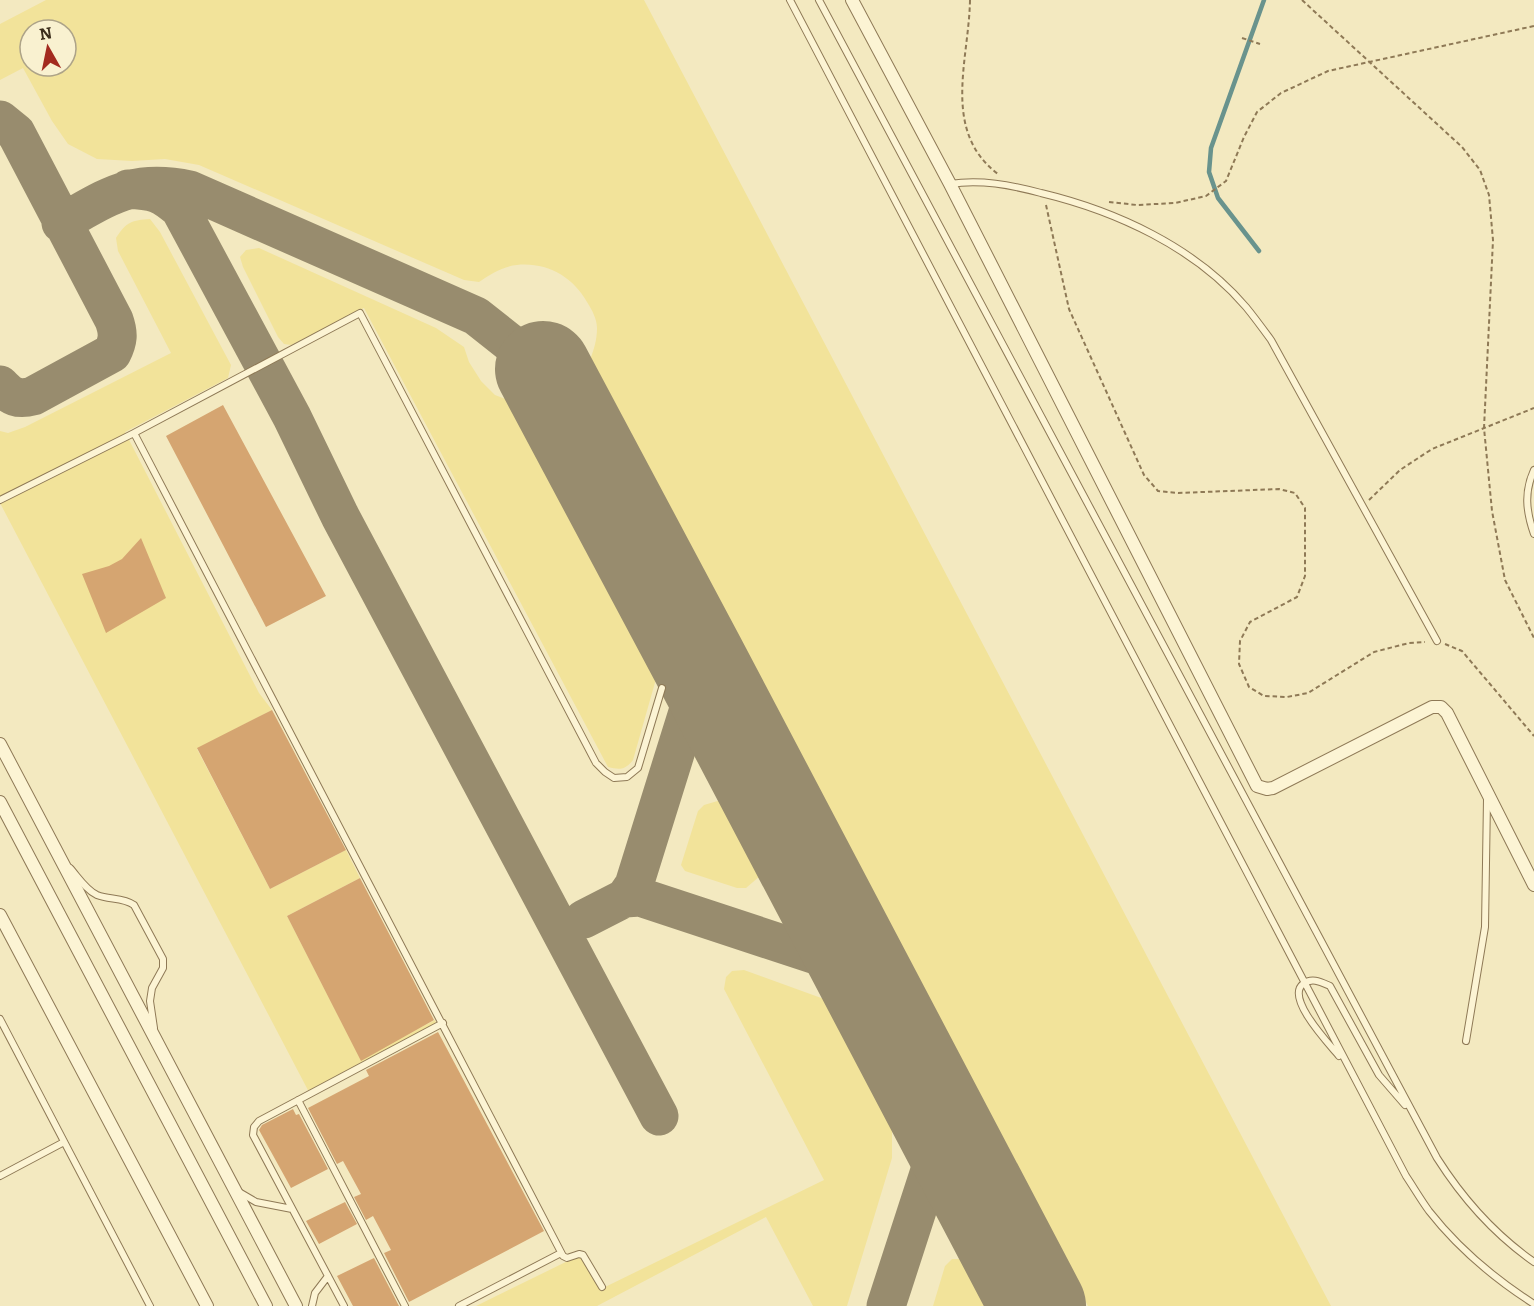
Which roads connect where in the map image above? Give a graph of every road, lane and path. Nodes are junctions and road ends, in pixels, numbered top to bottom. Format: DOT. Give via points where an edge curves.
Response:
graph roads {
  1 [pos="790,0"];
  2 [pos="819,0"];
  3 [pos="852,0"];
  4 [pos="970,0"];
  5 [pos="1302,0"];
  6 [pos="1534,26"];
  7 [pos="1242,38"];
  8 [pos="1260,44"];
  9 [pos="1370,62"];
  10 [pos="950,184"];
  11 [pos="1015,186"];
  12 [pos="1044,193"];
  13 [pos="1104,202"];
  14 [pos="1534,408"];
  15 [pos="1484,428"];
  16 [pos="135,433"];
  17 [pos="1534,470"];
  18 [pos="0,500"];
  19 [pos="1363,506"];
  20 [pos="1534,534"];
  21 [pos="1534,638"];
  22 [pos="1437,641"];
  23 [pos="662,688"];
  24 [pos="1534,736"];
  25 [pos="0,744"];
  26 [pos="1487,792"];
  27 [pos="0,802"];
  28 [pos="56,852"];
  29 [pos="1534,885"];
  30 [pos="0,915"];
  31 [pos="1304,983"];
  32 [pos="0,1020"];
  33 [pos="443,1023"];
  34 [pos="1466,1041"];
  35 [pos="158,1047"];
  36 [pos="1348,1067"];
  37 [pos="298,1100"];
  38 [pos="1413,1115"];
  39 [pos="64,1142"];
  40 [pos="0,1176"];
  41 [pos="232,1187"];
  42 [pos="292,1209"];
  43 [pos="561,1253"];
  44 [pos="1534,1262"];
  45 [pos="328,1276"];
  46 [pos="602,1287"];
  47 [pos="1534,1304"];
  48 [pos="265,1305"];
  49 [pos="150,1306"];
  50 [pos="207,1306"];
  51 [pos="296,1306"];
  52 [pos="312,1306"];
  53 [pos="344,1306"];
  54 [pos="405,1306"];
  55 [pos="459,1306"];
  1 -- 31 [label="lane"];
  2 -- 38 [label="lane"];
  3 -- 10 [label="street"];
  4 -- 11 [label="path" via="961,99 967,133 985,164"];
  5 -- 9 [label="path"];
  6 -- 9 [label="path"];
  7 -- 8 [label="path"];
  9 -- 13 [label="path" via="1328,71 1281,93 1257,112 1226,181 1206,196 1175,203"];
  9 -- 15 [label="path" via="1462,147 1480,170 1489,195 1493,240"];
  10 -- 11 [label="lane" via="967,181"];
  10 -- 26 [label="street" via="1257,786 1273,788 1436,706 1447,713"];
  11 -- 12 [label="lane"];
  12 -- 19 [label="lane" via="1142,229 1179,251 1230,291 1271,340"];
  12 -- 22 [label="path" via="1069,309 1144,475 1158,490 1178,493 1279,489 1295,493 1305,508 1305,576 1297,597 1250,622 1240,641 1239,664 1249,687 1264,696 1308,693 1374,652"];
  14 -- 15 [label="path"];
  15 -- 19 [label="path" via="1432,449 1400,470"];
  15 -- 21 [label="path" via="1492,511 1505,580"];
  16 -- 18 [label="lane"];
  16 -- 23 [label="lane" via="360,313 596,763 614,778 627,777 638,768"];
  16 -- 33 [label="lane"];
  17 -- 20 [label="lane" via="1528,482 1526,506"];
  19 -- 22 [label="lane"];
  22 -- 24 [label="path" via="1462,651"];
  25 -- 28 [label="street"];
  26 -- 29 [label="street"];
  26 -- 34 [label="lane" via="1485,927"];
  27 -- 48 [label="street"];
  28 -- 35 [label="street"];
  28 -- 35 [label="lane" via="91,891 134,905 162,955 163,968 150,1001"];
  30 -- 50 [label="street"];
  31 -- 36 [label="lane"];
  31 -- 36 [label="lane" via="1299,999 1311,1023"];
  31 -- 38 [label="lane" via="1314,980 1330,986 1379,1075"];
  32 -- 39 [label="lane"];
  33 -- 37 [label="lane"];
  33 -- 43 [label="lane"];
  35 -- 41 [label="street"];
  36 -- 47 [label="lane" via="1429,1211 1480,1264"];
  37 -- 42 [label="lane" via="260,1121 253,1131"];
  37 -- 54 [label="lane"];
  38 -- 44 [label="lane" via="1457,1190 1503,1238"];
  39 -- 40 [label="lane"];
  39 -- 49 [label="lane"];
  41 -- 42 [label="lane" via="256,1202"];
  41 -- 51 [label="street"];
  42 -- 45 [label="lane"];
  43 -- 46 [label="lane" via="567,1258 583,1255"];
  43 -- 55 [label="lane"];
  45 -- 52 [label="lane" via="315,1293"];
  45 -- 53 [label="lane"];
}
